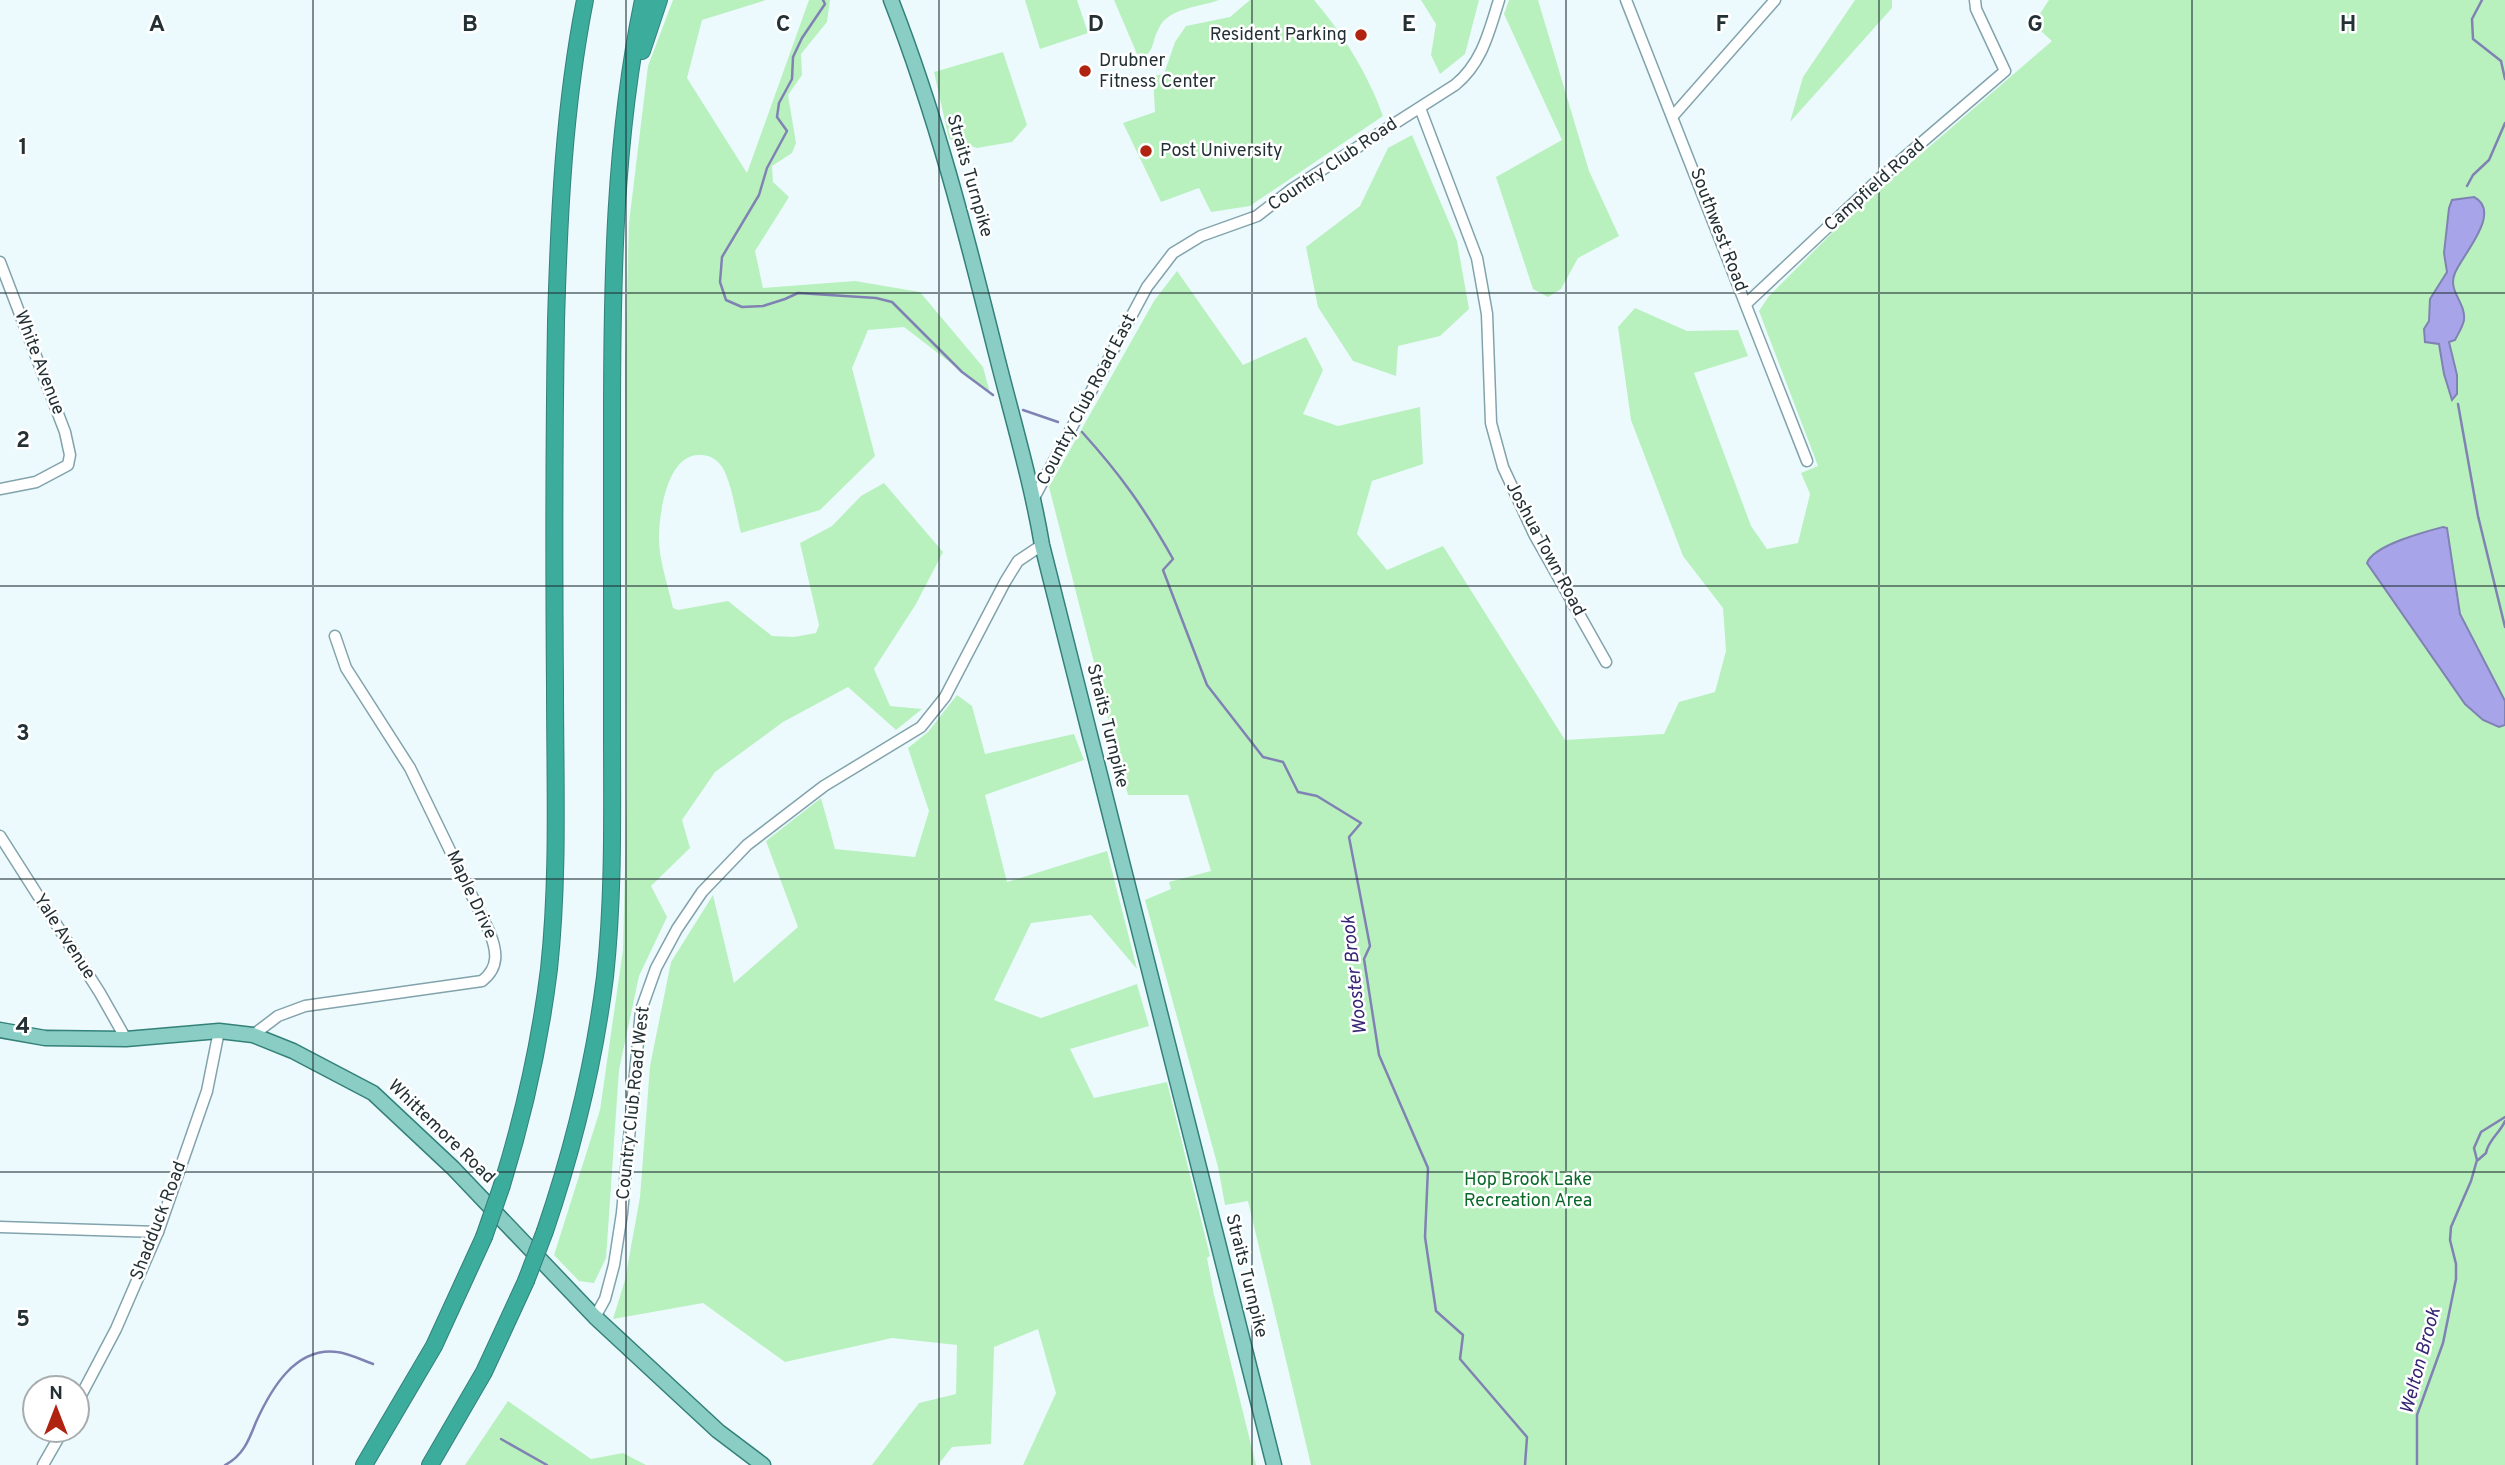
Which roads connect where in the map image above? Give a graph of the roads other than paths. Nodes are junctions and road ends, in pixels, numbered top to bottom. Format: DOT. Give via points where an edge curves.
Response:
graph roads {
  1 [pos="586,0"];
  2 [pos="643,0"];
  3 [pos="659,0"];
  4 [pos="891,0"];
  5 [pos="1499,0"];
  6 [pos="1626,0"];
  7 [pos="1775,0"];
  8 [pos="1976,0"];
  9 [pos="1420,108"];
  10 [pos="1673,116"];
  11 [pos="621,149"];
  12 [pos="0,262"];
  13 [pos="1140,302"];
  14 [pos="1747,303"];
  15 [pos="1807,461"];
  16 [pos="0,489"];
  17 [pos="1034,498"];
  18 [pos="1042,545"];
  19 [pos="335,636"];
  20 [pos="1606,662"];
  21 [pos="0,836"];
  22 [pos="0,1030"];
  23 [pos="219,1031"];
  24 [pos="253,1035"];
  25 [pos="126,1039"];
  26 [pos="0,1227"];
  27 [pos="158,1232"];
  28 [pos="594,1317"];
  29 [pos="91,1376"];
  30 [pos="55,1444"];
  31 [pos="43,1465"];
  32 [pos="363,1465"];
  33 [pos="430,1465"];
  34 [pos="763,1465"];
  35 [pos="1273,1465"];
  1 -- 32 [label="highway, bridge" via="568,121 558,255 555,836 553,923 543,1011 518,1132 484,1237 435,1346"];
  2 -- 11 [label="highway"];
  3 -- 11 [label="highway" via="638,66"];
  4 -- 17 [label="main road, Straits Turnpike" via="944,152"];
  5 -- 9 [label="street, Country Club Road" via="1485,45 1472,68"];
  6 -- 10 [label="street, Southwest Road"];
  7 -- 10 [label="street"];
  8 -- 14 [label="street, Campfield Road" via="2005,71 1879,179"];
  9 -- 13 [label="street, Country Club Road" via="1257,216 1209,232 1182,247 1161,267"];
  9 -- 20 [label="street, Joshua Town Road" via="1477,258 1487,314 1491,423 1503,467 1534,534"];
  10 -- 14 [label="street, Southwest Road"];
  11 -- 33 [label="highway, bridge" via="612,322 612,815 599,1020 581,1111 545,1231 484,1372"];
  12 -- 16 [label="street, White Avenue" via="71,455 68,465 36,482"];
  13 -- 17 [label="street, Country Club Road East"];
  14 -- 15 [label="street, Southwest Road"];
  17 -- 18 [label="main road, Straits Turnpike"];
  18 -- 28 [label="street, Country Club Road West" via="1018,561 945,697 920,727 824,786 747,845 702,892 677,929 641,1010 622,1213 605,1299"];
  18 -- 35 [label="main road, Straits Turnpike"];
  19 -- 24 [label="street, Maple Drive" via="346,668 410,768 489,931 496,961 482,981 311,1004 278,1016"];
  21 -- 25 [label="street, Yale Avenue"];
  22 -- 25 [label="main road, Whittemore Road" via="45,1038"];
  23 -- 24 [label="main road, Whittemore Road"];
  23 -- 25 [label="main road, Whittemore Road"];
  23 -- 27 [label="street, Shadduck Road" via="207,1091"];
  24 -- 28 [label="main road, Whittemore Road" via="373,1093 453,1168"];
  26 -- 27 [label="street"];
  27 -- 29 [label="street, Shadduck Road"];
  28 -- 34 [label="main road, Whittemore Road" via="718,1431"];
  30 -- 31 [label="street"];
}
